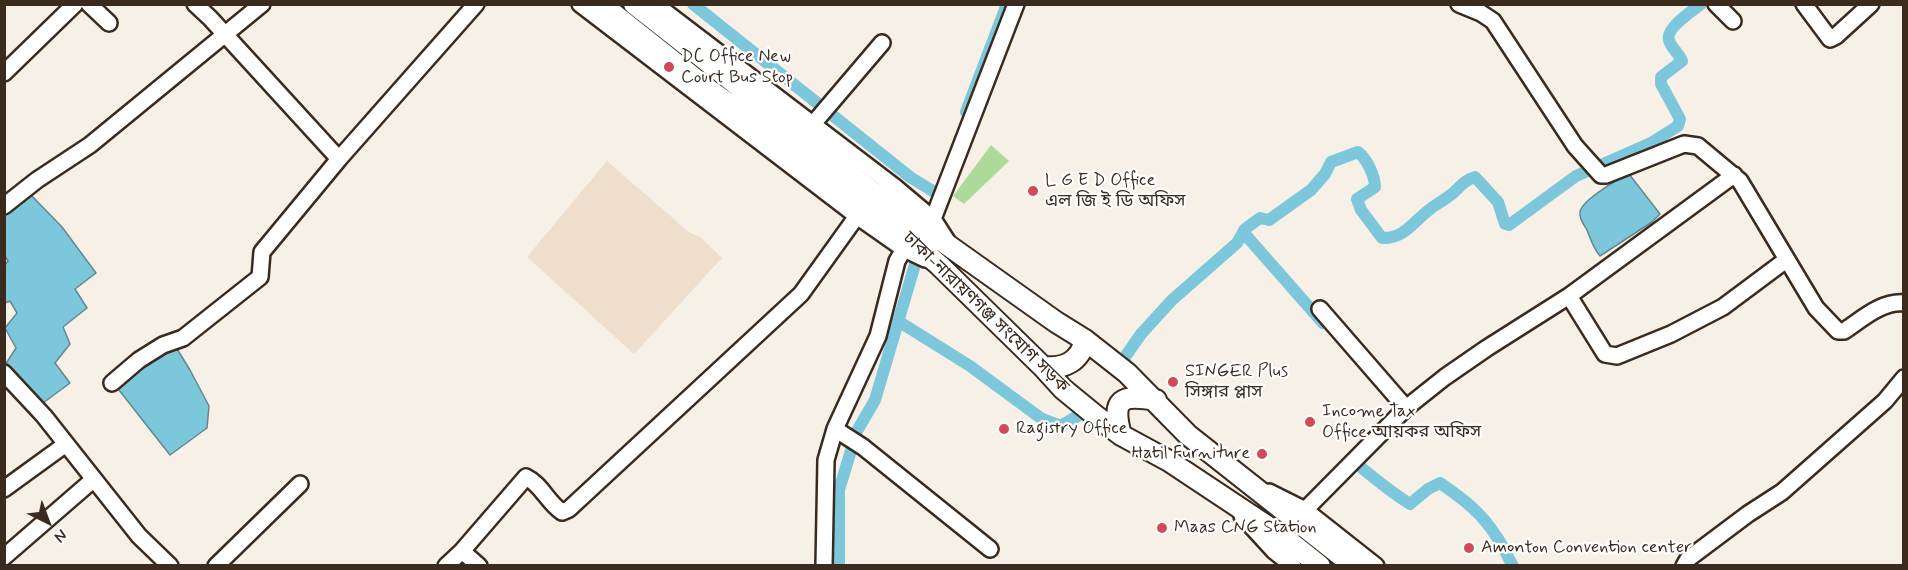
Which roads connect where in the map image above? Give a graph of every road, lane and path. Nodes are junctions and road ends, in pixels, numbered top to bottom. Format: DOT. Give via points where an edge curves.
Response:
graph roads {
  1 [pos="75,4"];
  2 [pos="89,4"];
  3 [pos="195,4"];
  4 [pos="262,4"];
  5 [pos="476,4"];
  6 [pos="580,4"];
  7 [pos="601,4"];
  8 [pos="634,4"];
  9 [pos="655,4"];
  10 [pos="1017,4"];
  11 [pos="1459,4"];
  12 [pos="1716,4"];
  13 [pos="1804,4"];
  14 [pos="1871,4"];
  15 [pos="1733,21"];
  16 [pos="109,23"];
  17 [pos="226,36"];
  18 [pos="882,43"];
  19 [pos="4,73"];
  20 [pos="815,121"];
  21 [pos="339,159"];
  22 [pos="1734,175"];
  23 [pos="4,206"];
  24 [pos="857,216"];
  25 [pos="933,219"];
  26 [pos="904,249"];
  27 [pos="954,251"];
  28 [pos="1786,261"];
  29 [pos="939,265"];
  30 [pos="1569,296"];
  31 [pos="1904,303"];
  32 [pos="1320,309"];
  33 [pos="1085,340"];
  34 [pos="1043,367"];
  35 [pos="4,373"];
  36 [pos="1904,378"];
  37 [pos="112,383"];
  38 [pos="1156,400"];
  39 [pos="1406,408"];
  40 [pos="836,430"];
  41 [pos="1121,435"];
  42 [pos="66,444"];
  43 [pos="94,479"];
  44 [pos="1248,481"];
  45 [pos="300,484"];
  46 [pos="4,489"];
  47 [pos="1230,502"];
  48 [pos="1305,510"];
  49 [pos="990,549"];
  50 [pos="462,551"];
  51 [pos="4,557"];
  52 [pos="170,566"];
  53 [pos="216,566"];
  54 [pos="446,566"];
  55 [pos="479,566"];
  56 [pos="824,566"];
  57 [pos="1293,566"];
  58 [pos="1320,566"];
  59 [pos="1354,566"];
  60 [pos="1376,566"];
  61 [pos="1684,566"];
  1 -- 19 [label="street"];
  2 -- 16 [label="street"];
  3 -- 17 [label="street"];
  4 -- 17 [label="street"];
  5 -- 21 [label="street"];
  6 -- 24 [label="street"];
  7 -- 29 [label="main road, ঢাকা-নারায়ণগঞ্জ সংযোগ সড়ক"];
  8 -- 27 [label="main road, ঢাকা-নারায়ণগঞ্জ সংযোগ সড়ক"];
  9 -- 20 [label="street"];
  10 -- 25 [label="street"];
  11 -- 22 [label="street" via="1498,26 1575,146 1601,175 1684,144 1698,146"];
  12 -- 15 [label="street"];
  13 -- 14 [label="street" via="1830,39"];
  17 -- 21 [label="street"];
  17 -- 23 [label="street" via="90,145"];
  18 -- 20 [label="street"];
  20 -- 25 [label="street"];
  21 -- 37 [label="street" via="262,252 260,277 183,338 162,345"];
  22 -- 28 [label="street"];
  22 -- 30 [label="street"];
  24 -- 26 [label="street"];
  24 -- 50 [label="street" via="801,294 569,508 562,512 556,508 526,477"];
  25 -- 27 [label="street"];
  26 -- 29 [label="street"];
  26 -- 40 [label="street" via="897,261 878,336"];
  27 -- 33 [label="main road, ঢাকা-নারায়ণগঞ্জ সংযোগ সড়ক"];
  28 -- 30 [label="street" via="1724,307 1617,356 1605,354"];
  28 -- 31 [label="street" via="1816,308 1838,331 1844,332 1894,302"];
  29 -- 34 [label="main road, ঢাকা-নারায়ণগঞ্জ সংযোগ সড়ক"];
  30 -- 39 [label="street" via="1487,348"];
  32 -- 39 [label="street"];
  33 -- 34 [label="main road" via="1081,352 1070,363"];
  33 -- 38 [label="main road, ঢাকা-নারায়ণগঞ্জ সংযোগ সড়ক"];
  34 -- 41 [label="main road, ঢাকা-নারায়ণগঞ্জ সংযোগ সড়ক" via="1063,389"];
  35 -- 42 [label="street"];
  36 -- 61 [label="street" via="1885,401 1782,492 1688,559"];
  38 -- 41 [label="main road" via="1131,398 1119,404 1116,413"];
  38 -- 44 [label="main road, ঢাকা-নারায়ণগঞ্জ সংযোগ সড়ক" via="1188,435"];
  39 -- 48 [label="street"];
  40 -- 49 [label="street" via="863,447"];
  40 -- 56 [label="street" via="826,460"];
  41 -- 47 [label="main road, ঢাকা-নারায়ণগঞ্জ সংযোগ সড়ক"];
  42 -- 43 [label="street"];
  42 -- 46 [label="street"];
  43 -- 51 [label="street"];
  43 -- 52 [label="street" via="139,536"];
  44 -- 48 [label="street"];
  44 -- 59 [label="main road, ঢাকা-নারায়ণগঞ্জ সংযোগ সড়ক"];
  45 -- 53 [label="street"];
  47 -- 57 [label="street" via="1274,551"];
  47 -- 58 [label="main road, ঢাকা-নারায়ণগঞ্জ সংযোগ সড়ক"];
  48 -- 60 [label="street"];
  50 -- 54 [label="street"];
  50 -- 55 [label="street"];
}
